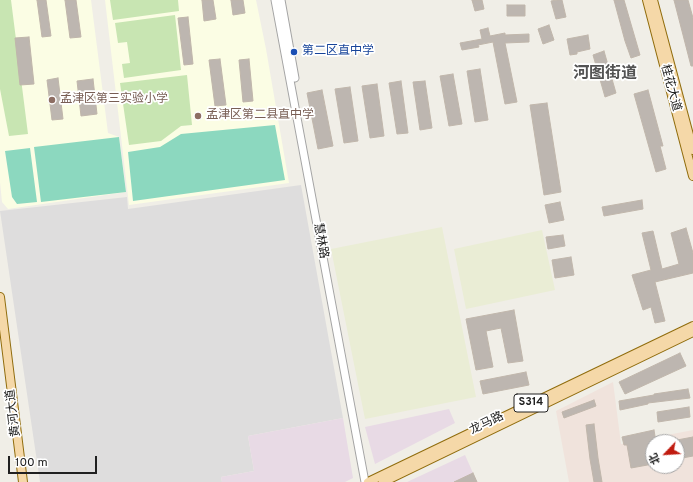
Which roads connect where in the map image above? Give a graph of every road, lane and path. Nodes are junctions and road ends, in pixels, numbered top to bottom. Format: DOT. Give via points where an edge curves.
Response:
graph roads {
  1 [pos="275,0"];
  2 [pos="281,0"];
  3 [pos="647,0"];
  4 [pos="653,0"];
  5 [pos="693,150"];
  6 [pos="693,176"];
  7 [pos="0,297"];
  8 [pos="693,326"];
  9 [pos="693,332"];
  10 [pos="0,342"];
  11 [pos="17,482"];
  12 [pos="22,482"];
  13 [pos="367,482"];
  14 [pos="383,482"];
  1 -- 13 [label="street, 慧林路"];
  2 -- 13 [label="street, 慧林路"];
  3 -- 6 [label="main road, 桂花大道"];
  4 -- 5 [label="main road, 桂花大道"];
  7 -- 12 [label="main road, 黄河大道"];
  8 -- 13 [label="main road, 龙马路 / S314"];
  9 -- 14 [label="main road, 龙马路 / S314"];
  10 -- 11 [label="main road, 黄河大道"];
}
